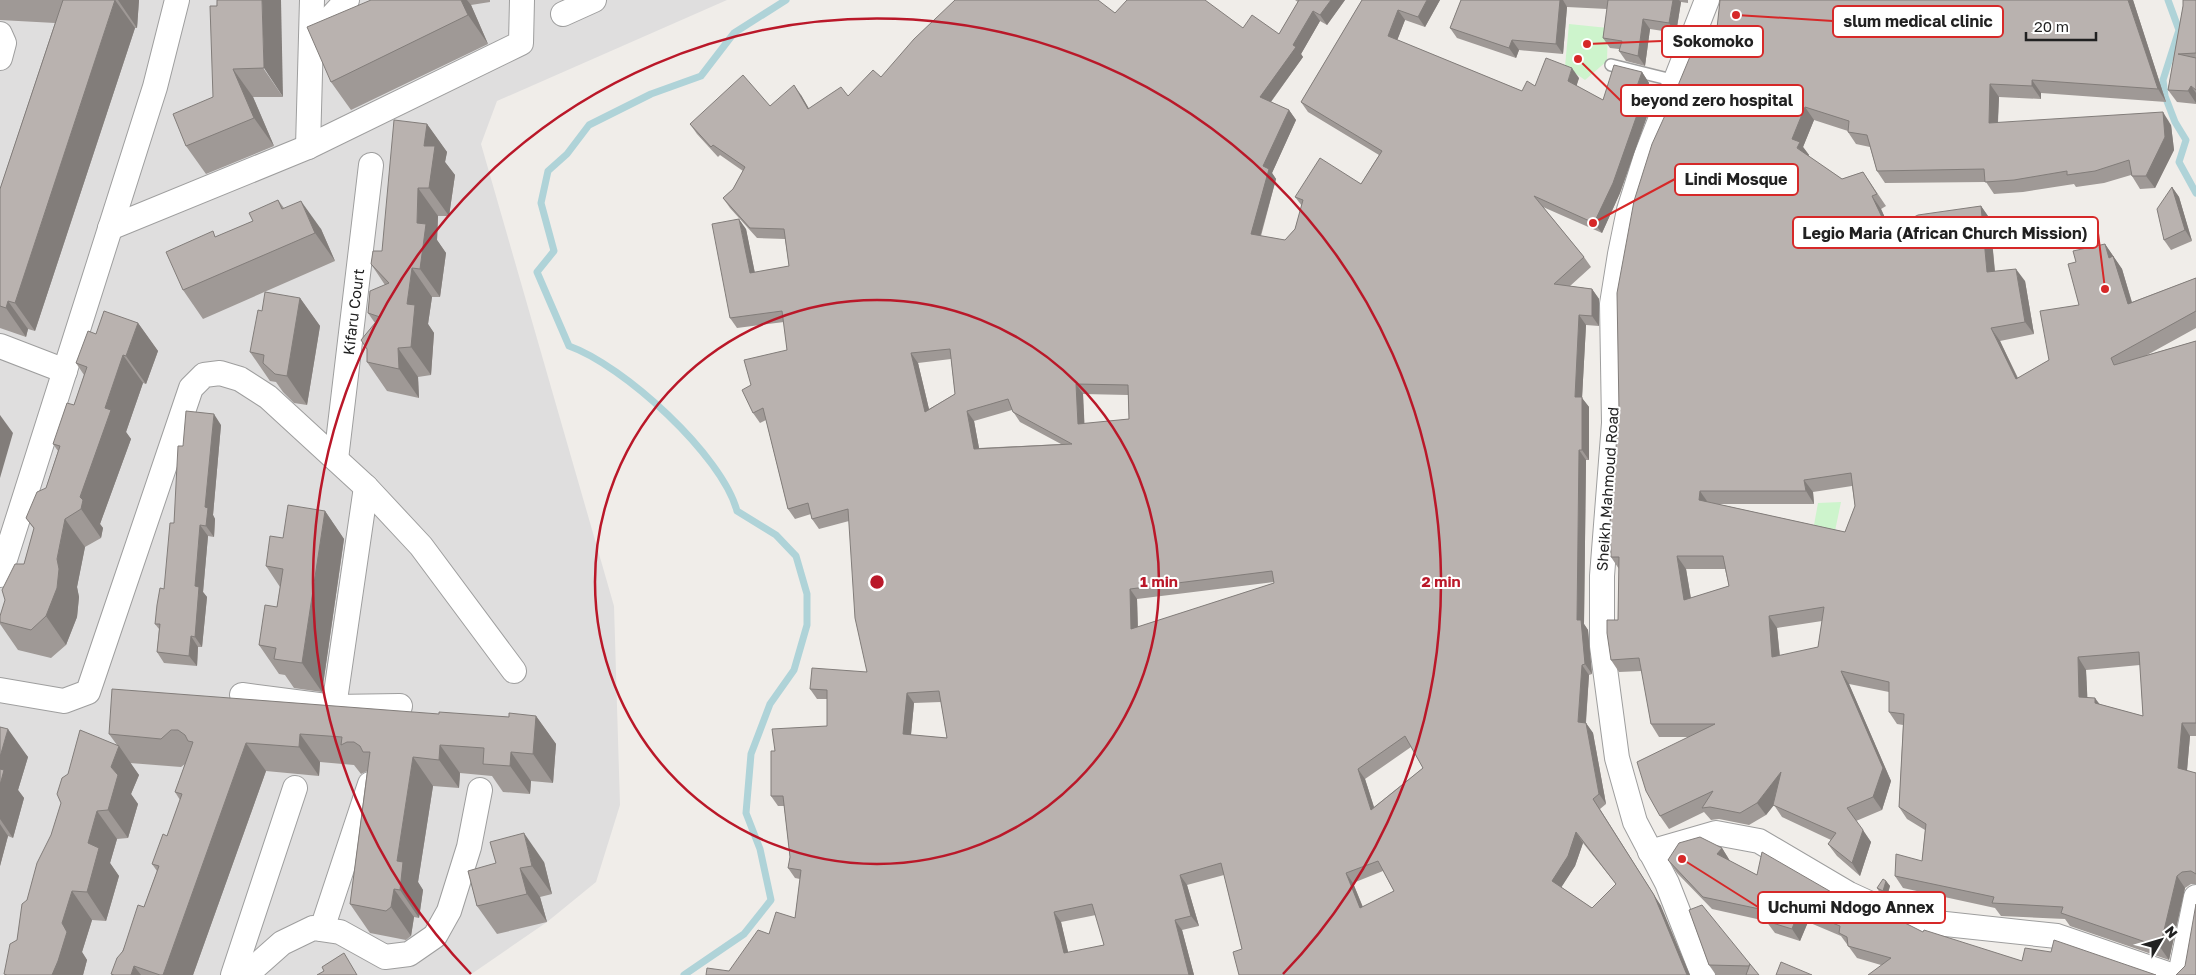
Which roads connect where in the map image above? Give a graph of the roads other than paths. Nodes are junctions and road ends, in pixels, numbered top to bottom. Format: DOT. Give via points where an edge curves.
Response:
graph roads {
  1 [pos="177,0"];
  2 [pos="312,0"];
  3 [pos="347,0"];
  4 [pos="522,0"];
  5 [pos="594,0"];
  6 [pos="1708,0"];
  7 [pos="563,14"];
  8 [pos="0,34"];
  9 [pos="311,39"];
  10 [pos="0,58"];
  11 [pos="1610,65"];
  12 [pos="1676,81"];
  13 [pos="308,147"];
  14 [pos="371,165"];
  15 [pos="110,228"];
  16 [pos="0,346"];
  17 [pos="65,372"];
  18 [pos="336,459"];
  19 [pos="366,486"];
  20 [pos="0,575"];
  21 [pos="514,670"];
  22 [pos="0,690"];
  23 [pos="242,695"];
  24 [pos="400,706"];
  25 [pos="334,707"];
  26 [pos="370,784"];
  27 [pos="295,788"];
  28 [pos="480,790"];
  29 [pos="1650,852"];
  30 [pos="2196,897"];
  31 [pos="322,929"];
  32 [pos="233,975"];
  33 [pos="246,975"];
  34 [pos="1704,975"];
  35 [pos="2171,975"];
  36 [pos="2180,975"];
  1 -- 15 [label="street" via="155,87"];
  2 -- 9 [label="street"];
  3 -- 9 [label="street"];
  4 -- 13 [label="street" via="521,43"];
  5 -- 7 [label="street"];
  6 -- 12 [label="street, Sheikh Mahmoud Road"];
  8 -- 10 [label="street" via="4,43"];
  9 -- 13 [label="street"];
  11 -- 12 [label="lane"];
  12 -- 29 [label="street, Sheikh Mahmoud Road" via="1629,210 1612,304 1614,423 1602,576 1602,646 1617,758 1634,822"];
  13 -- 15 [label="street"];
  14 -- 18 [label="street, Kifaru Court"];
  15 -- 17 [label="street"];
  16 -- 17 [label="street"];
  17 -- 20 [label="street"];
  18 -- 19 [label="street"];
  18 -- 22 [label="street" via="268,397 240,379 220,373 204,375 191,388 88,692 64,701"];
  19 -- 21 [label="street" via="421,546"];
  19 -- 25 [label="street"];
  23 -- 25 [label="street"];
  24 -- 25 [label="street"];
  26 -- 31 [label="street"];
  27 -- 32 [label="street"];
  28 -- 31 [label="street" via="469,847 449,911 435,936 409,954 385,957 340,932"];
  29 -- 34 [label="street, Sheikh Mahmoud Road" via="1667,883"];
  29 -- 35 [label="street" via="1716,833 1759,841 1849,894 1886,911 1928,922 2057,936"];
  30 -- 36 [label="street"];
  31 -- 33 [label="street" via="313,928 282,943"];
}
